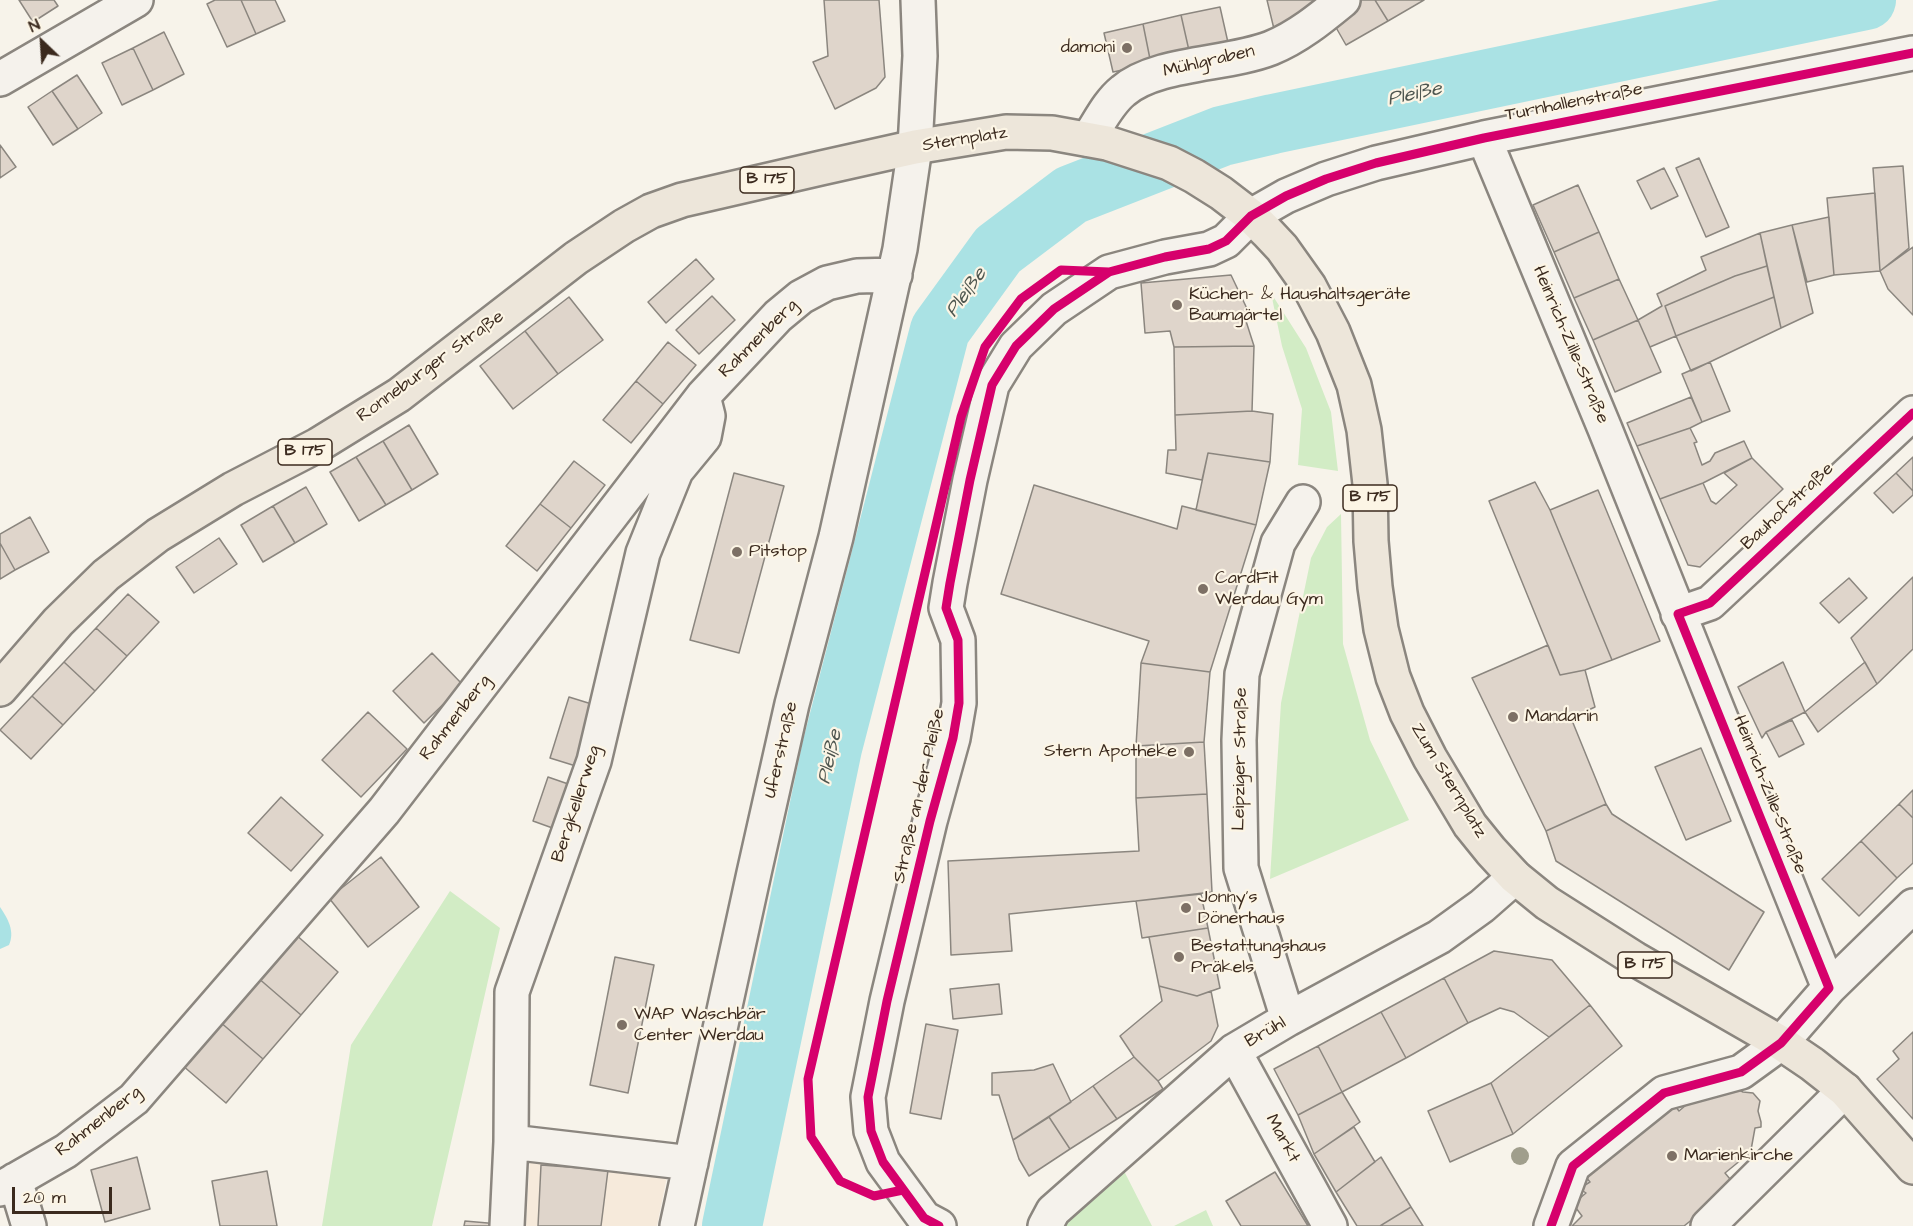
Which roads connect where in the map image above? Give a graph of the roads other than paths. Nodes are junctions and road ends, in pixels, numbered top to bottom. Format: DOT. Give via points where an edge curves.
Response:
graph roads {
  1 [pos="136,0"];
  2 [pos="918,0"];
  3 [pos="1343,0"];
  4 [pos="1913,53"];
  5 [pos="0,79"];
  6 [pos="1484,138"];
  7 [pos="1098,141"];
  8 [pos="915,147"];
  9 [pos="1251,216"];
  10 [pos="895,275"];
  11 [pos="703,396"];
  12 [pos="1913,413"];
  13 [pos="1303,502"];
  14 [pos="1678,614"];
  15 [pos="0,689"];
  16 [pos="1515,877"];
  17 [pos="1913,906"];
  18 [pos="1829,988"];
  19 [pos="1288,1019"];
  20 [pos="1781,1043"];
  21 [pos="1234,1051"];
  22 [pos="1845,1090"];
  23 [pos="512,1142"];
  24 [pos="691,1163"];
  25 [pos="1913,1167"];
  26 [pos="7,1185"];
  27 [pos="29,1226"];
  28 [pos="507,1226"];
  29 [pos="677,1226"];
  30 [pos="939,1226"];
  31 [pos="1045,1226"];
  32 [pos="1330,1226"];
  33 [pos="1551,1226"];
  34 [pos="1708,1226"];
  1 -- 5 [label="street"];
  2 -- 8 [label="street" via="920,56"];
  3 -- 7 [label="street, Mühlgraben" via="1304,30 1271,48 1158,73 1135,83 1114,100"];
  4 -- 6 [label="street, Turnhallenstraße"];
  6 -- 9 [label="street, Turnhallenstraße" via="1326,179"];
  6 -- 14 [label="street, Heinrich-Zille-Straße"];
  7 -- 8 [label="main road, Sternplatz / B 175" via="1052,133 1006,132"];
  7 -- 9 [label="main road, B 175" via="1169,163 1221,193"];
  8 -- 10 [label="street, Sternplatz"];
  8 -- 15 [label="main road, Ronneburger Straße / B 175" via="682,200 624,226 576,258 399,395 318,446 233,489 158,535 106,575 58,622"];
  9 -- 16 [label="main road, Zum Sternplatz / B 175" via="1282,248 1310,286 1354,385 1370,484 1378,608 1403,704 1459,808"];
  9 -- 30 [label="street, Straße an der Pleiße" via="1226,241 1209,249 1109,272 1054,309 1016,346 992,385 946,608 958,640 959,703 953,738 930,821 868,1097 871,1131 883,1162 924,1218"];
  10 -- 11 [label="street, Rahmenberg" via="847,278 827,283 801,297"];
  10 -- 24 [label="street, Uferstraße" via="836,537 792,704"];
  11 -- 23 [label="street, Bergkellerweg" via="708,416 704,437 676,471 643,553 594,761 512,992"];
  11 -- 26 [label="street, Rahmenberg" via="384,811 134,1099 66,1151"];
  12 -- 14 [label="street, Bauhofstraße" via="1710,603"];
  13 -- 19 [label="street, Leipziger Straße" via="1278,543 1242,675 1239,740 1241,868"];
  14 -- 18 [label="street, Heinrich-Zille-Straße"];
  16 -- 19 [label="street, Brühl" via="1439,938"];
  16 -- 20 [label="main road, Zum Sternplatz / B 175" via="1588,930"];
  17 -- 18 [label="street"];
  18 -- 20 [label="street"];
  19 -- 21 [label="street, Brühl"];
  20 -- 22 [label="main road, Zum Sternplatz / B 175"];
  20 -- 33 [label="street" via="1741,1072 1664,1093 1636,1115 1573,1166"];
  21 -- 31 [label="street, Brühl" via="1053,1211"];
  21 -- 32 [label="street, Markt"];
  22 -- 25 [label="main road, Zum Sternplatz / B 175"];
  22 -- 34 [label="street"];
  23 -- 24 [label="street"];
  23 -- 28 [label="street, Bergkellerweg"];
  24 -- 29 [label="street, Uferstraße"];
  26 -- 27 [label="street, Rahmenberg"];
}
